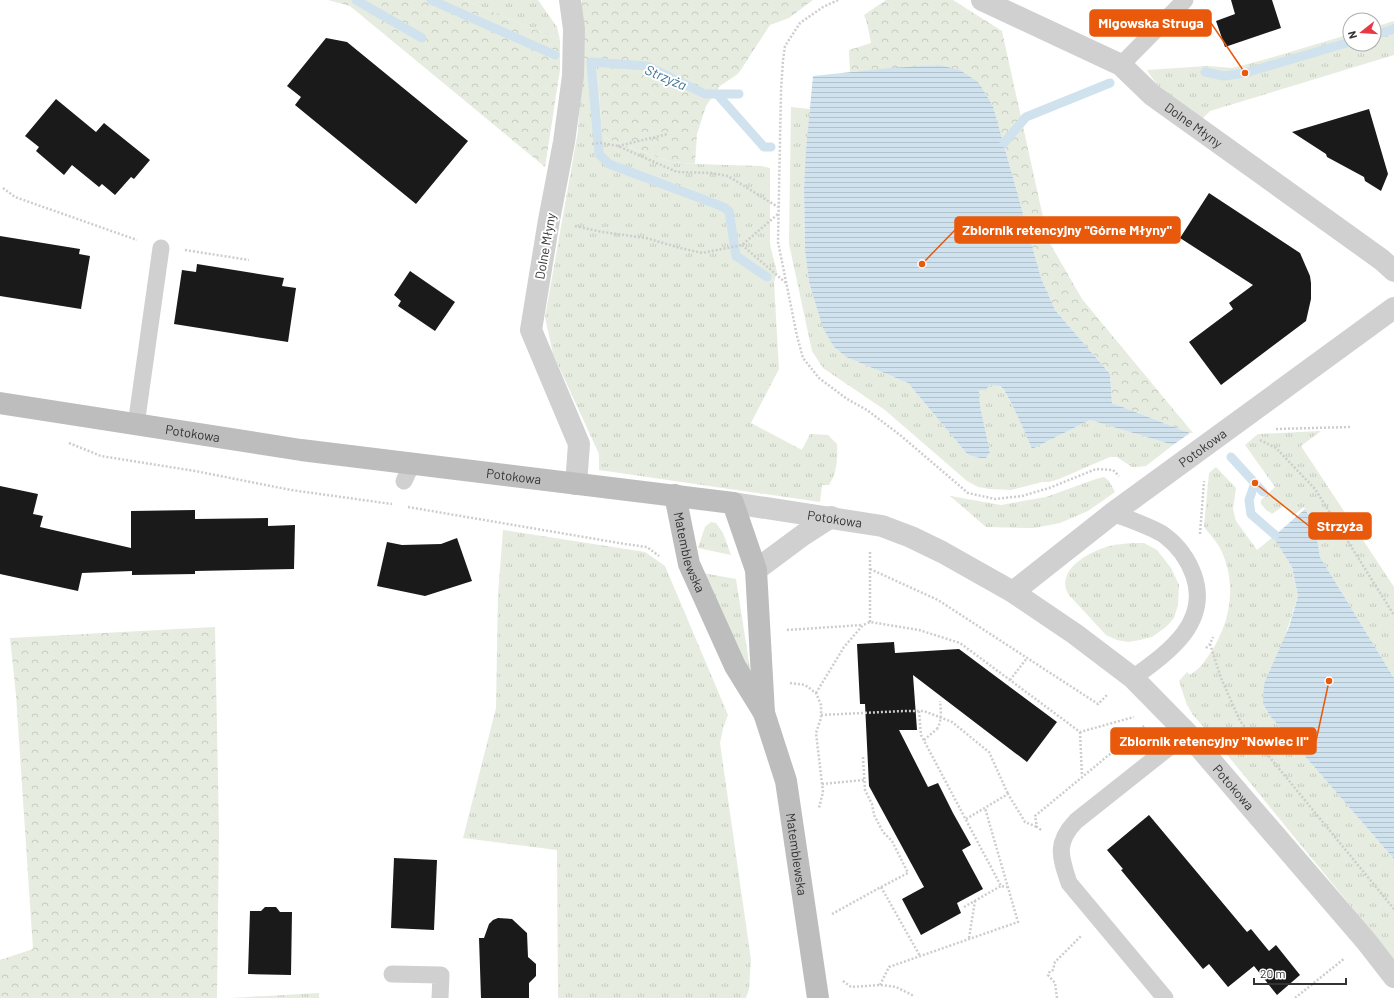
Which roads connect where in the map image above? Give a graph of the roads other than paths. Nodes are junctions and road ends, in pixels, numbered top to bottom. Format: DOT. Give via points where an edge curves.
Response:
graph roads {
  1 [pos="570,0"];
  2 [pos="982,0"];
  3 [pos="1184,0"];
  4 [pos="1121,66"];
  5 [pos="161,248"];
  6 [pos="1394,271"];
  7 [pos="1394,308"];
  8 [pos="0,403"];
  9 [pos="136,425"];
  10 [pos="576,484"];
  11 [pos="675,495"];
  12 [pos="733,503"];
  13 [pos="1114,513"];
  14 [pos="831,518"];
  15 [pos="756,570"];
  16 [pos="1013,592"];
  17 [pos="1133,678"];
  18 [pos="764,713"];
  19 [pos="1187,733"];
  20 [pos="392,974"];
  21 [pos="1394,977"];
  22 [pos="440,998"];
  23 [pos="818,998"];
  24 [pos="1165,998"];
  1 -- 10 [label="street, Dolne Młyny" via="574,29 573,76 531,330 579,444"];
  2 -- 4 [label="street, Dolne Młyny"];
  3 -- 4 [label="lane"];
  4 -- 6 [label="street, Dolne Młyny" via="1152,95"];
  5 -- 9 [label="lane"];
  7 -- 13 [label="street, Potokowa"];
  8 -- 9 [label="street, Potokowa"];
  9 -- 10 [label="street, Potokowa" via="301,450 408,472"];
  10 -- 11 [label="street, Potokowa"];
  11 -- 12 [label="street, Potokowa"];
  11 -- 18 [label="street, Matemblewska" via="689,564 735,666"];
  12 -- 14 [label="street, Potokowa"];
  12 -- 15 [label="street, Matemblewska"];
  13 -- 16 [label="street, Potokowa"];
  13 -- 17 [label="lane" via="1162,534 1179,547 1190,563 1197,586 1196,609 1190,626 1172,646"];
  14 -- 15 [label="street"];
  14 -- 16 [label="street, Potokowa" via="882,526 911,537"];
  15 -- 18 [label="street, Matemblewska"];
  16 -- 17 [label="street, Potokowa"];
  17 -- 19 [label="street, Potokowa"];
  18 -- 23 [label="street, Matemblewska" via="786,780"];
  19 -- 21 [label="street, Potokowa"];
  19 -- 24 [label="lane" via="1076,821 1067,831 1061,847 1062,861 1069,883"];
  20 -- 22 [label="lane" via="440,975"];
}
